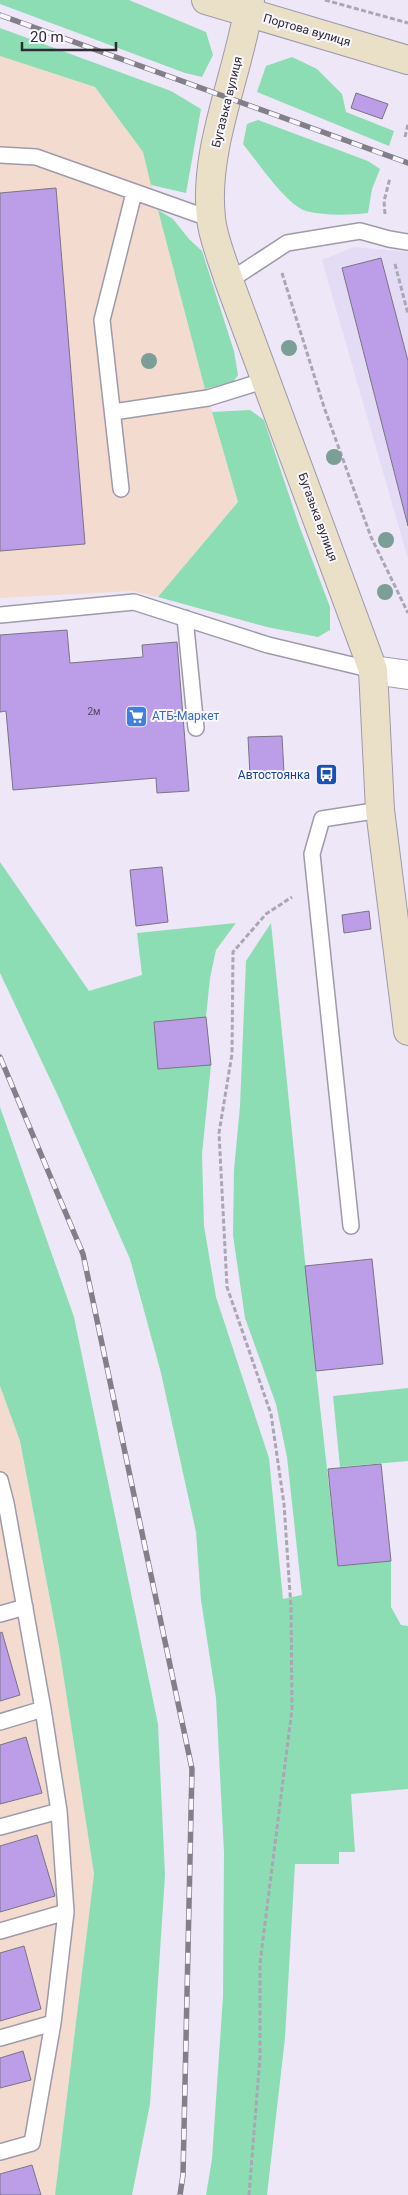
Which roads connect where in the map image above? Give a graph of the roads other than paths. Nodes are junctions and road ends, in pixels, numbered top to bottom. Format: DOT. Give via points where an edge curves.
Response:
graph roads {
  1 [pos="206,0"];
  2 [pos="249,7"];
  3 [pos="408,60"];
  4 [pos="0,155"];
  5 [pos="134,193"];
  6 [pos="211,219"];
  7 [pos="408,242"];
  8 [pos="230,281"];
  9 [pos="266,380"];
  10 [pos="113,412"];
  11 [pos="121,489"];
  12 [pos="0,615"];
  13 [pos="185,618"];
  14 [pos="374,670"];
  15 [pos="408,675"];
  16 [pos="196,728"];
  17 [pos="380,810"];
  18 [pos="408,1032"];
  19 [pos="351,1226"];
  20 [pos="0,1480"];
  21 [pos="3,1504"];
  22 [pos="25,1607"];
  23 [pos="0,1614"];
  24 [pos="43,1709"];
  25 [pos="0,1722"];
  26 [pos="59,1811"];
  27 [pos="0,1827"];
  28 [pos="66,1912"];
  29 [pos="0,1931"];
  30 [pos="53,2023"];
  31 [pos="0,2038"];
  32 [pos="0,2152"];
  1 -- 2 [label="street, Портова вулиця"];
  2 -- 3 [label="street, Портова вулиця"];
  2 -- 6 [label="street, Бугазька вулиця" via="237,66 216,137"];
  4 -- 5 [label="lane" via="36,157"];
  5 -- 6 [label="lane"];
  5 -- 10 [label="lane" via="102,320"];
  6 -- 8 [label="street, Бугазька вулиця"];
  7 -- 8 [label="lane" via="360,231 287,243"];
  8 -- 9 [label="street, Бугазька вулиця"];
  9 -- 10 [label="lane" via="208,398"];
  9 -- 14 [label="street, Бугазька вулиця"];
  10 -- 11 [label="lane"];
  12 -- 13 [label="lane" via="134,602"];
  13 -- 14 [label="lane" via="268,645"];
  13 -- 16 [label="lane"];
  14 -- 15 [label="street"];
  14 -- 17 [label="street, Бугазька вулиця"];
  17 -- 18 [label="street, Бугазька вулиця"];
  17 -- 19 [label="lane" via="322,819 312,854"];
  20 -- 21 [label="lane"];
  21 -- 22 [label="lane"];
  22 -- 23 [label="lane"];
  22 -- 24 [label="lane"];
  24 -- 25 [label="lane"];
  24 -- 26 [label="lane"];
  26 -- 27 [label="lane"];
  26 -- 28 [label="lane"];
  28 -- 29 [label="lane"];
  28 -- 30 [label="lane"];
  30 -- 31 [label="lane"];
  30 -- 32 [label="lane" via="32,2143"];
}
